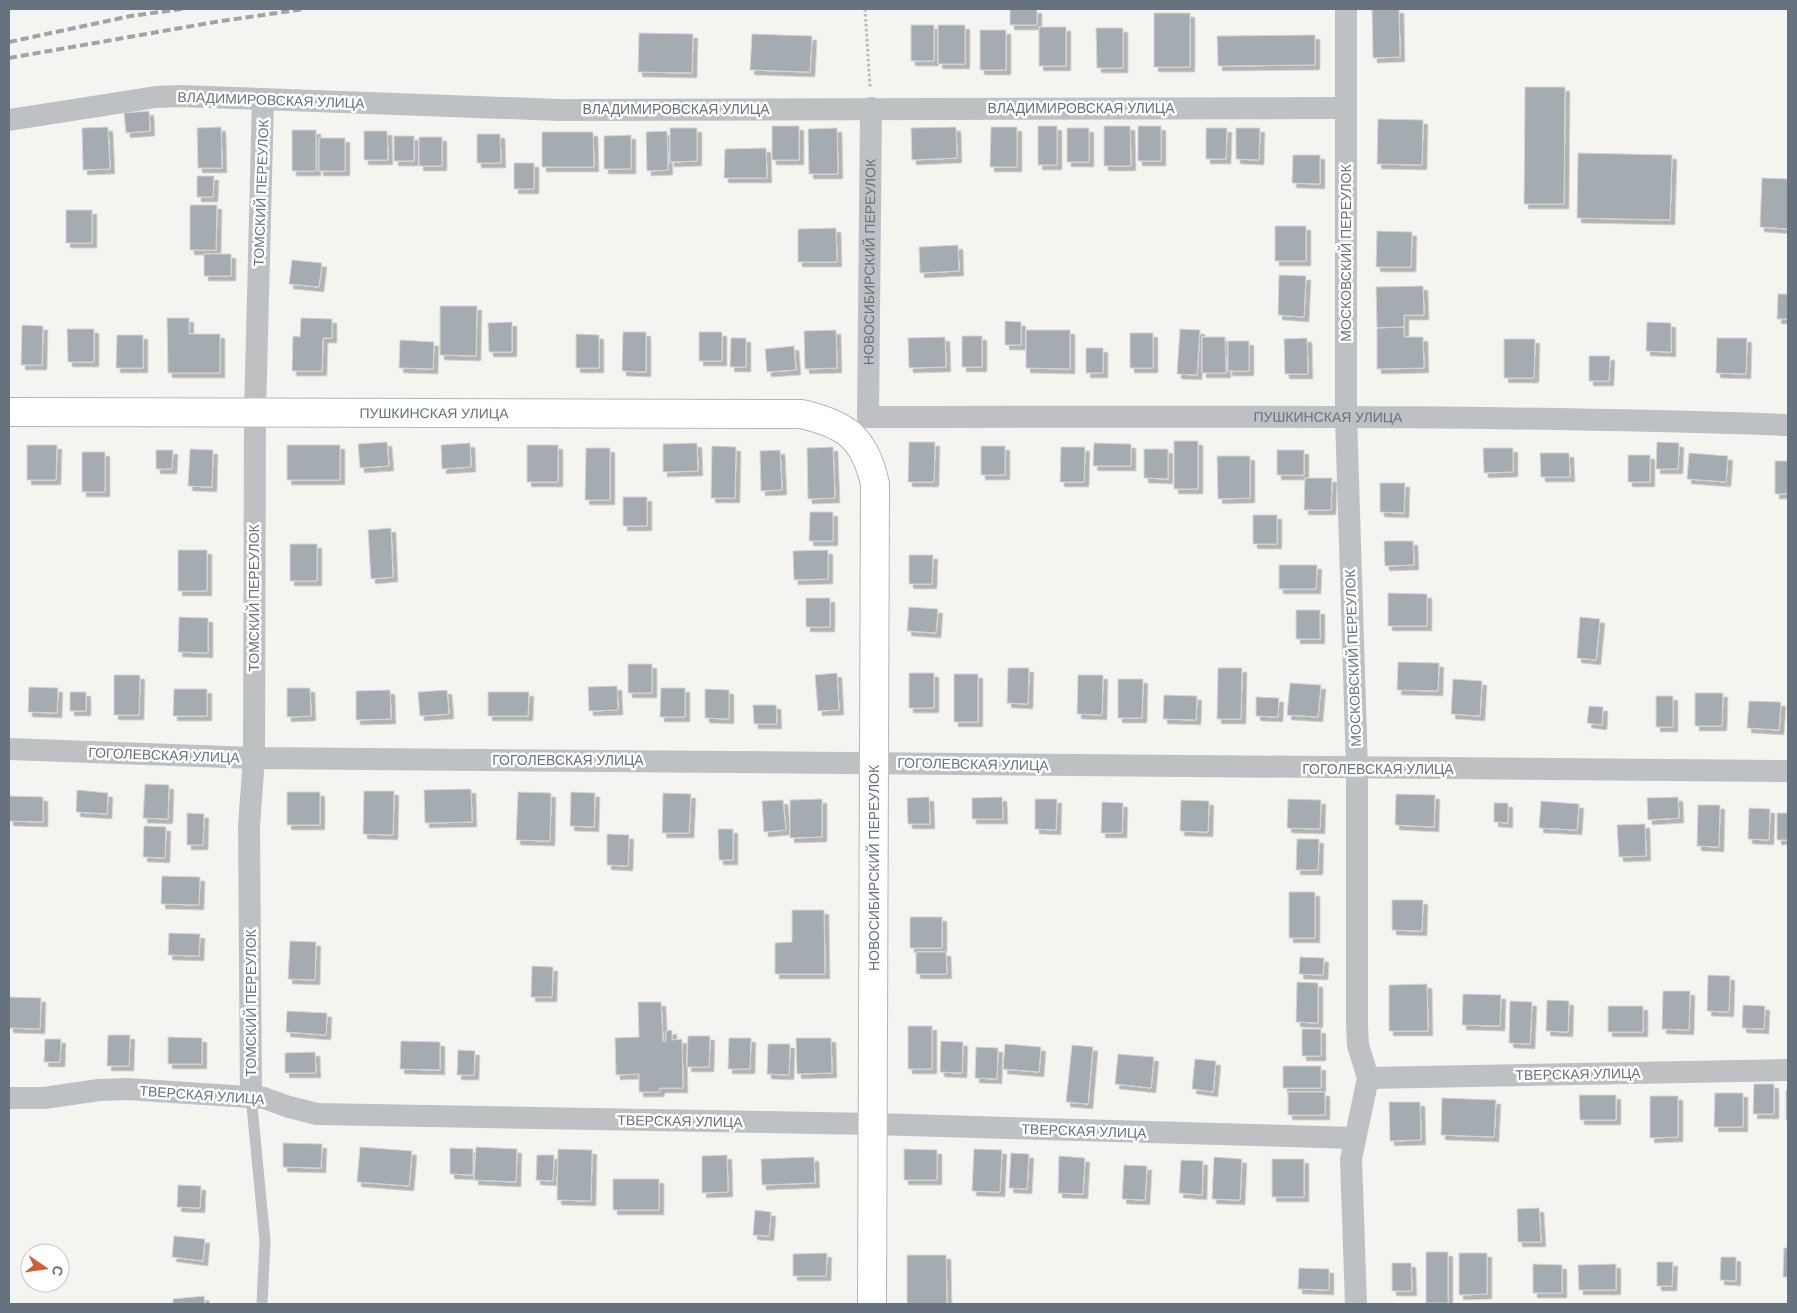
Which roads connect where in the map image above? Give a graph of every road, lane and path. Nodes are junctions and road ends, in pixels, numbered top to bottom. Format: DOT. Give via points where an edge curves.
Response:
graph roads {
  1 [pos="864,9"];
  2 [pos="1346,9"];
  3 [pos="264,100"];
  4 [pos="871,108"];
  5 [pos="1345,108"];
  6 [pos="9,120"];
  7 [pos="9,412"];
  8 [pos="255,414"];
  9 [pos="1346,416"];
  10 [pos="1788,425"];
  11 [pos="860,427"];
  12 [pos="9,749"];
  13 [pos="254,758"];
  14 [pos="874,762"];
  15 [pos="1357,769"];
  16 [pos="1788,771"];
  17 [pos="1788,1070"];
  18 [pos="1368,1078"];
  19 [pos="251,1096"];
  20 [pos="9,1098"];
  21 [pos="873,1124"];
  22 [pos="1354,1138"];
  23 [pos="262,1304"];
  24 [pos="872,1304"];
  25 [pos="1356,1304"];
  1 -- 4 [label="path"];
  2 -- 5 [label="street, МОСКОВСКИЙ ПЕРЕУЛОК"];
  3 -- 4 [label="street, ВЛАДИМИРОВСКАЯ УЛИЦА" via="560,110"];
  3 -- 6 [label="street, ВЛАДИМИРОВСКАЯ УЛИЦА" via="156,97"];
  3 -- 8 [label="street, ТОМСКИЙ ПЕРЕУЛОК"];
  4 -- 5 [label="street, ВЛАДИМИРОВСКАЯ УЛИЦА"];
  4 -- 11 [label="street, НОВОСИБИРСКИЙ ПЕРЕУЛОК"];
  5 -- 9 [label="street, МОСКОВСКИЙ ПЕРЕУЛОК"];
  7 -- 8 [label="street, ПУШКИНСКАЯ УЛИЦА"];
  8 -- 11 [label="street, ПУШКИНСКАЯ УЛИЦА" via="801,414 839,427"];
  8 -- 13 [label="street, ТОМСКИЙ ПЕРЕУЛОК"];
  9 -- 10 [label="street, ПУШКИНСКАЯ УЛИЦА"];
  9 -- 11 [label="street, ПУШКИНСКАЯ УЛИЦА"];
  9 -- 15 [label="street, МОСКОВСКИЙ ПЕРЕУЛОК"];
  11 -- 14 [label="street, НОВОСИБИРСКИЙ ПЕРЕУЛОК" via="875,484"];
  12 -- 13 [label="street, ГОГОЛЕВСКАЯ УЛИЦА"];
  13 -- 14 [label="street, ГОГОЛЕВСКАЯ УЛИЦА"];
  13 -- 19 [label="street, ТОМСКИЙ ПЕРЕУЛОК" via="249,826"];
  14 -- 15 [label="street, ГОГОЛЕВСКАЯ УЛИЦА"];
  14 -- 21 [label="street, НОВОСИБИРСКИЙ ПЕРЕУЛОК"];
  15 -- 16 [label="street, ГОГОЛЕВСКАЯ УЛИЦА"];
  15 -- 18 [label="street, МОСКОВСКИЙ ПЕРЕУЛОК" via="1356,1026"];
  17 -- 18 [label="street, ТВЕРСКАЯ УЛИЦА"];
  18 -- 22 [label="street, МОСКОВСКИЙ ПЕРЕУЛОК"];
  19 -- 20 [label="street, ТВЕРСКАЯ УЛИЦА" via="127,1089 44,1098"];
  19 -- 21 [label="street, ТВЕРСКАЯ УЛИЦА" via="317,1114"];
  19 -- 23 [label="lane" via="265,1241"];
  21 -- 22 [label="street, ТВЕРСКАЯ УЛИЦА"];
  21 -- 24 [label="street, НОВОСИБИРСКИЙ ПЕРЕУЛОК"];
  22 -- 25 [label="street, МОСКОВСКИЙ ПЕРЕУЛОК" via="1351,1159"];
}
